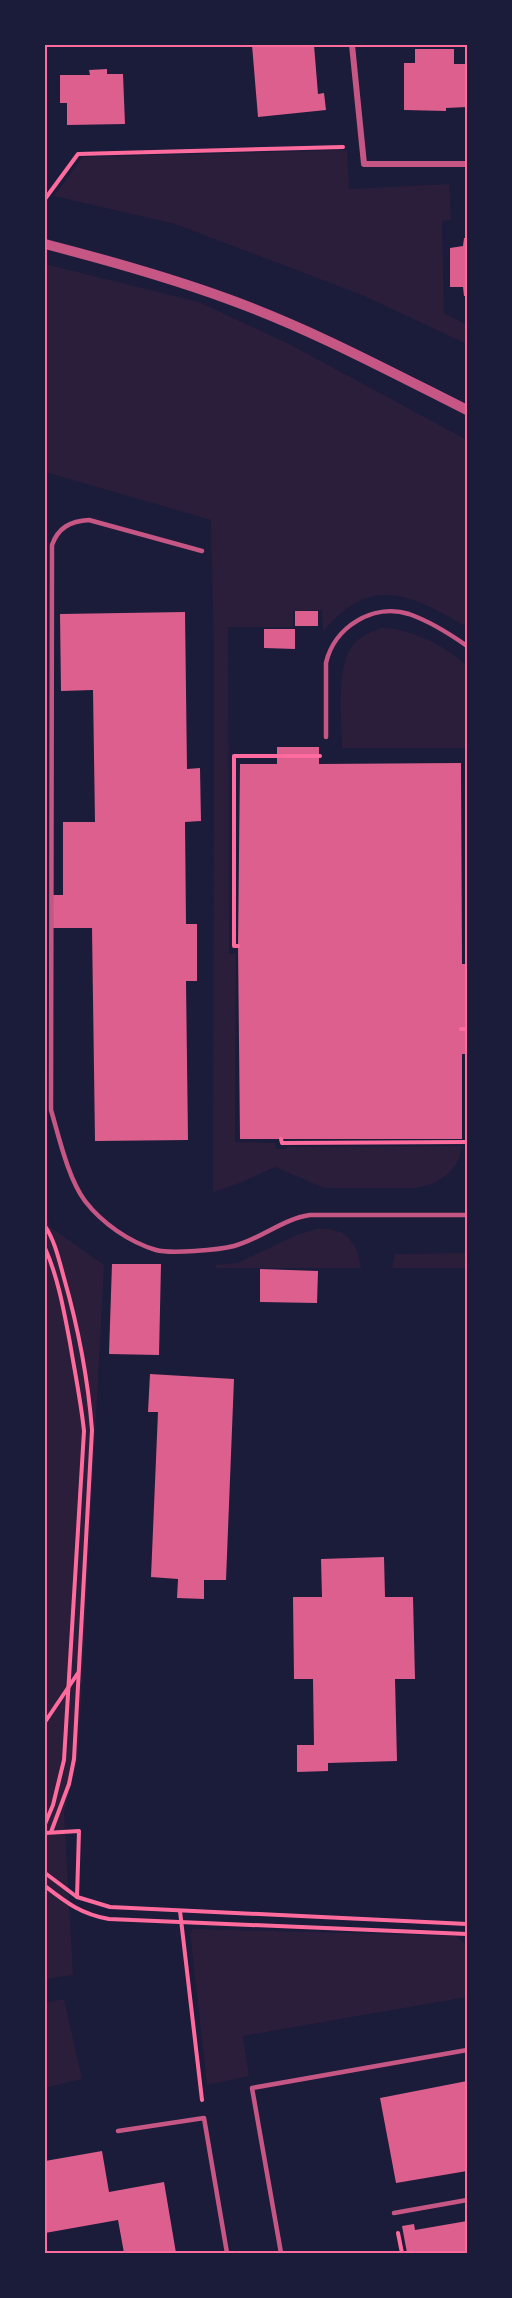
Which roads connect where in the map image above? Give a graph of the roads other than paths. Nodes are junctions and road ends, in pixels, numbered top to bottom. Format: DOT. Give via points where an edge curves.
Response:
graph roads {
  1 [pos="352,45"];
  2 [pos="467,164"];
  3 [pos="45,244"];
  4 [pos="467,410"];
  5 [pos="202,551"];
  6 [pos="467,646"];
  7 [pos="326,737"];
  8 [pos="467,1215"];
  9 [pos="467,2050"];
  10 [pos="118,2131"];
  11 [pos="467,2200"];
  12 [pos="394,2212"];
  13 [pos="227,2253"];
  14 [pos="281,2253"];
  1 -- 2 [label="street" via="364,164"];
  3 -- 4 [label="street" via="137,268 229,299 330,342"];
  5 -- 8 [label="lane" via="89,520 66,525 56,534 52,546 51,1110 66,1162 85,1200 106,1221 120,1234 157,1250 236,1246 290,1220 310,1215"];
  6 -- 7 [label="lane" via="407,613 375,613 349,626 328,652"];
  9 -- 14 [label="lane" via="252,2088"];
  10 -- 13 [label="lane" via="204,2118"];
  11 -- 12 [label="lane"];
}
